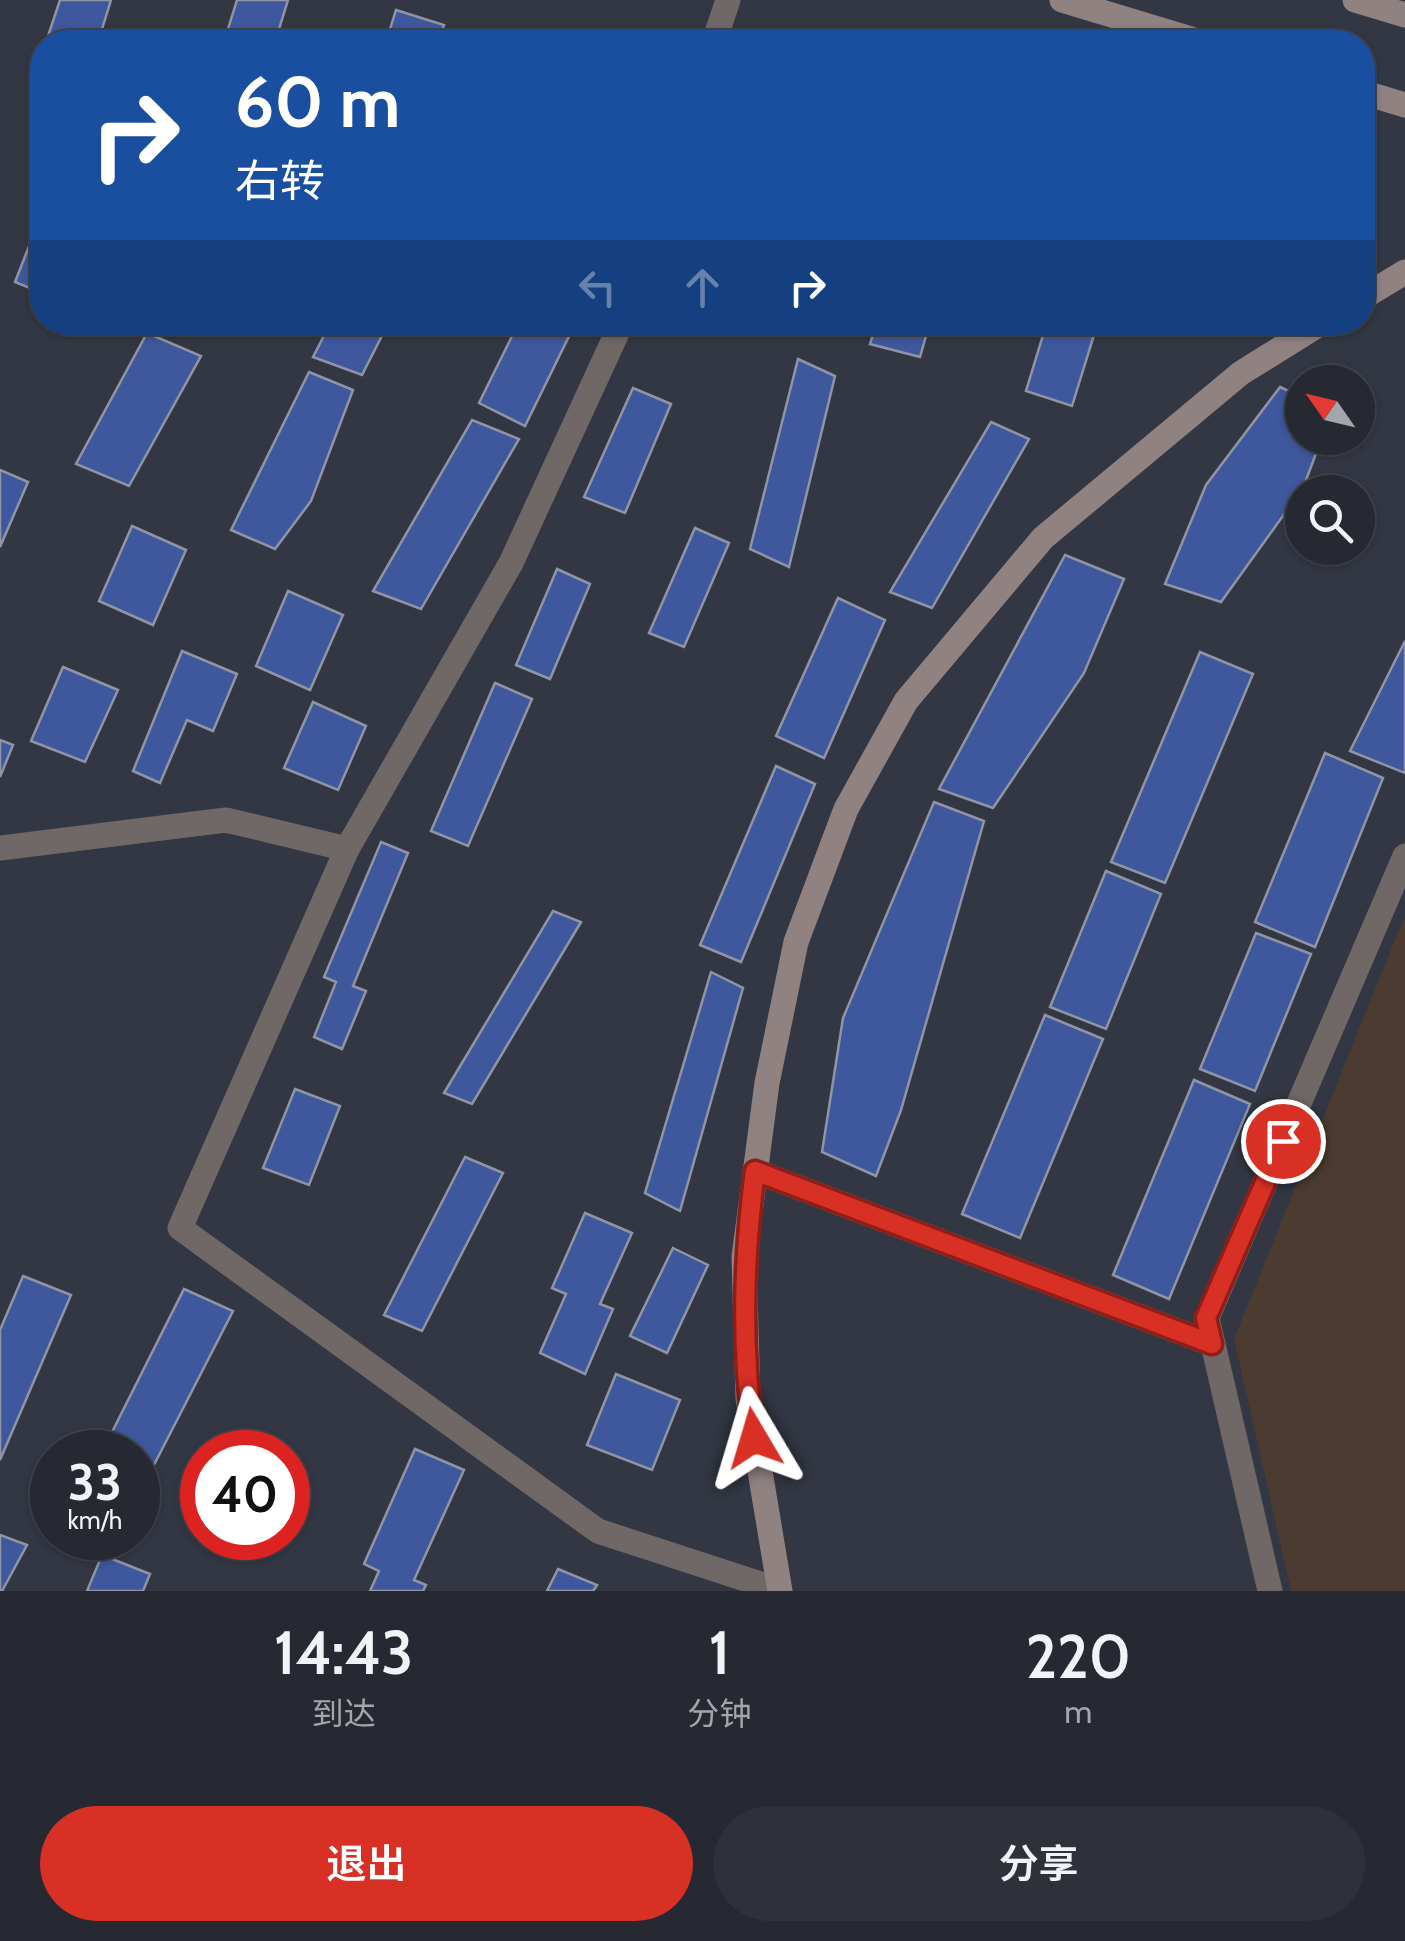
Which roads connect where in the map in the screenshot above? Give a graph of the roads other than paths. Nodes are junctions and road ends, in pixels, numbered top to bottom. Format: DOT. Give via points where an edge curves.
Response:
graph roads {
  1 [pos="728,0"];
  2 [pos="1062,0"];
  3 [pos="1354,0"];
  4 [pos="1405,16"];
  5 [pos="718,30"];
  6 [pos="1161,30"];
  7 [pos="1375,96"];
  8 [pos="1405,105"];
  9 [pos="1405,272"];
  10 [pos="1375,290"];
  11 [pos="616,335"];
  12 [pos="1301,335"];
  13 [pos="0,848"];
  14 [pos="347,850"];
  15 [pos="1405,856"];
  16 [pos="755,1171"];
  17 [pos="1212,1344"];
  18 [pos="779,1591"];
  19 [pos="1270,1591"];
  1 -- 5 [label="street"];
  2 -- 6 [label="street"];
  3 -- 4 [label="street"];
  7 -- 8 [label="street"];
  9 -- 10 [label="street"];
  11 -- 14 [label="street" via="511,563"];
  12 -- 16 [label="street" via="1241,372 1043,538 906,701 846,810 796,942"];
  13 -- 14 [label="street" via="226,820"];
  14 -- 18 [label="street" via="180,1228 598,1531"];
  15 -- 17 [label="street" via="1206,1318"];
  16 -- 17 [label="street"];
  16 -- 18 [label="street" via="744,1257 748,1399"];
  17 -- 19 [label="street"];
}
